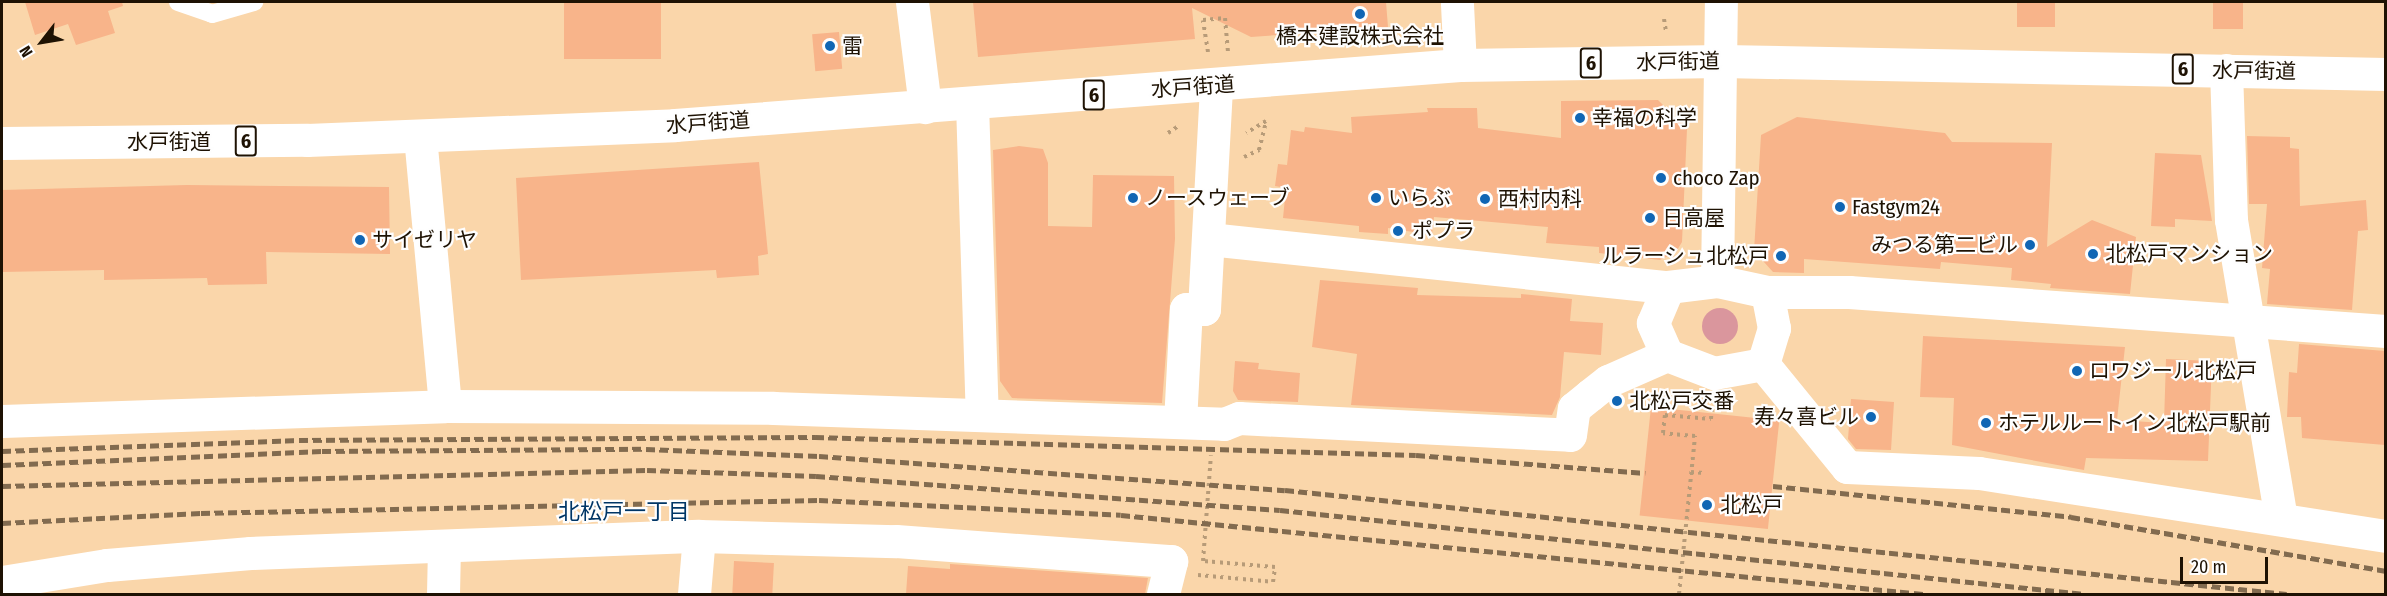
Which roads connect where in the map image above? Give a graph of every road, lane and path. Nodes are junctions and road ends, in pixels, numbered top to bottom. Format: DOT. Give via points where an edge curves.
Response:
graph roads {
  1 [pos="178,2"];
  2 [pos="254,2"];
  3 [pos="912,2"];
  4 [pos="1457,2"];
  5 [pos="1721,2"];
  6 [pos="1225,18"];
  7 [pos="1664,18"];
  8 [pos="1666,31"];
  9 [pos="1208,52"];
  10 [pos="1722,61"];
  11 [pos="1460,65"];
  12 [pos="2226,69"];
  13 [pos="2385,74"];
  14 [pos="1216,86"];
  15 [pos="972,104"];
  16 [pos="925,107"];
  17 [pos="1177,127"];
  18 [pos="1168,134"];
  19 [pos="420,136"];
  20 [pos="1240,137"];
  21 [pos="2,143"];
  22 [pos="1244,157"];
  23 [pos="1209,239"];
  24 [pos="1717,281"];
  25 [pos="1668,287"];
  26 [pos="1767,292"];
  27 [pos="2248,321"];
  28 [pos="2385,331"];
  29 [pos="1667,355"];
  30 [pos="1763,364"];
  31 [pos="1712,405"];
  32 [pos="445,406"];
  33 [pos="982,414"];
  34 [pos="2,421"];
  35 [pos="1180,422"];
  36 [pos="1211,448"];
  37 [pos="1691,472"];
  38 [pos="1704,473"];
  39 [pos="2281,518"];
  40 [pos="699,536"];
  41 [pos="2385,536"];
  42 [pos="444,547"];
  43 [pos="1185,568"];
  44 [pos="2,582"];
  45 [pos="443,594"];
  46 [pos="694,594"];
  47 [pos="1163,594"];
  48 [pos="1679,594"];
  1 -- 2 [label="lane" via="212,14"];
  3 -- 16 [label="main road"];
  4 -- 11 [label="main road"];
  5 -- 10 [label="main road"];
  6 -- 9 [label="path" via="1203,20"];
  7 -- 8 [label="path"];
  10 -- 11 [label="main road, 水戸街道 / 6"];
  10 -- 12 [label="main road, 水戸街道 / 6"];
  10 -- 24 [label="main road"];
  11 -- 14 [label="main road, 水戸街道 / 6"];
  12 -- 13 [label="main road, 水戸街道 / 6"];
  12 -- 27 [label="main road" via="2231,220"];
  14 -- 15 [label="main road, 水戸街道 / 6"];
  14 -- 23 [label="main road"];
  15 -- 16 [label="main road, 水戸街道 / 6"];
  15 -- 33 [label="main road"];
  16 -- 19 [label="main road, 水戸街道 / 6" via="675,125"];
  17 -- 18 [label="path"];
  19 -- 21 [label="main road, 水戸街道 / 6"];
  19 -- 32 [label="main road"];
  20 -- 22 [label="path" via="1266,121 1259,150"];
  23 -- 25 [label="main road"];
  23 -- 35 [label="main road" via="1204,309 1186,309"];
  24 -- 25 [label="main road"];
  24 -- 26 [label="main road"];
  25 -- 29 [label="main road" via="1653,323"];
  26 -- 27 [label="main road" via="1849,292"];
  26 -- 30 [label="main road" via="1774,328"];
  27 -- 28 [label="main road"];
  27 -- 39 [label="main road"];
  29 -- 30 [label="main road" via="1714,373"];
  29 -- 35 [label="main road" via="1608,381 1590,394 1574,408 1570,435 1239,418 1224,424"];
  30 -- 39 [label="main road" via="1847,468 1979,472"];
  31 -- 37 [label="path" via="1712,418 1665,415 1663,433 1695,436"];
  32 -- 33 [label="main road"];
  32 -- 34 [label="main road"];
  33 -- 35 [label="main road"];
  36 -- 43 [label="path" via="1203,561 1275,567 1273,582"];
  37 -- 38 [label="path"];
  37 -- 48 [label="path"];
  39 -- 41 [label="main road"];
  40 -- 42 [label="main road"];
  40 -- 43 [label="main road" via="896,541"];
  40 -- 46 [label="main road"];
  42 -- 44 [label="main road" via="250,553 107,565"];
  42 -- 45 [label="main road"];
  43 -- 47 [label="main road"];
}
